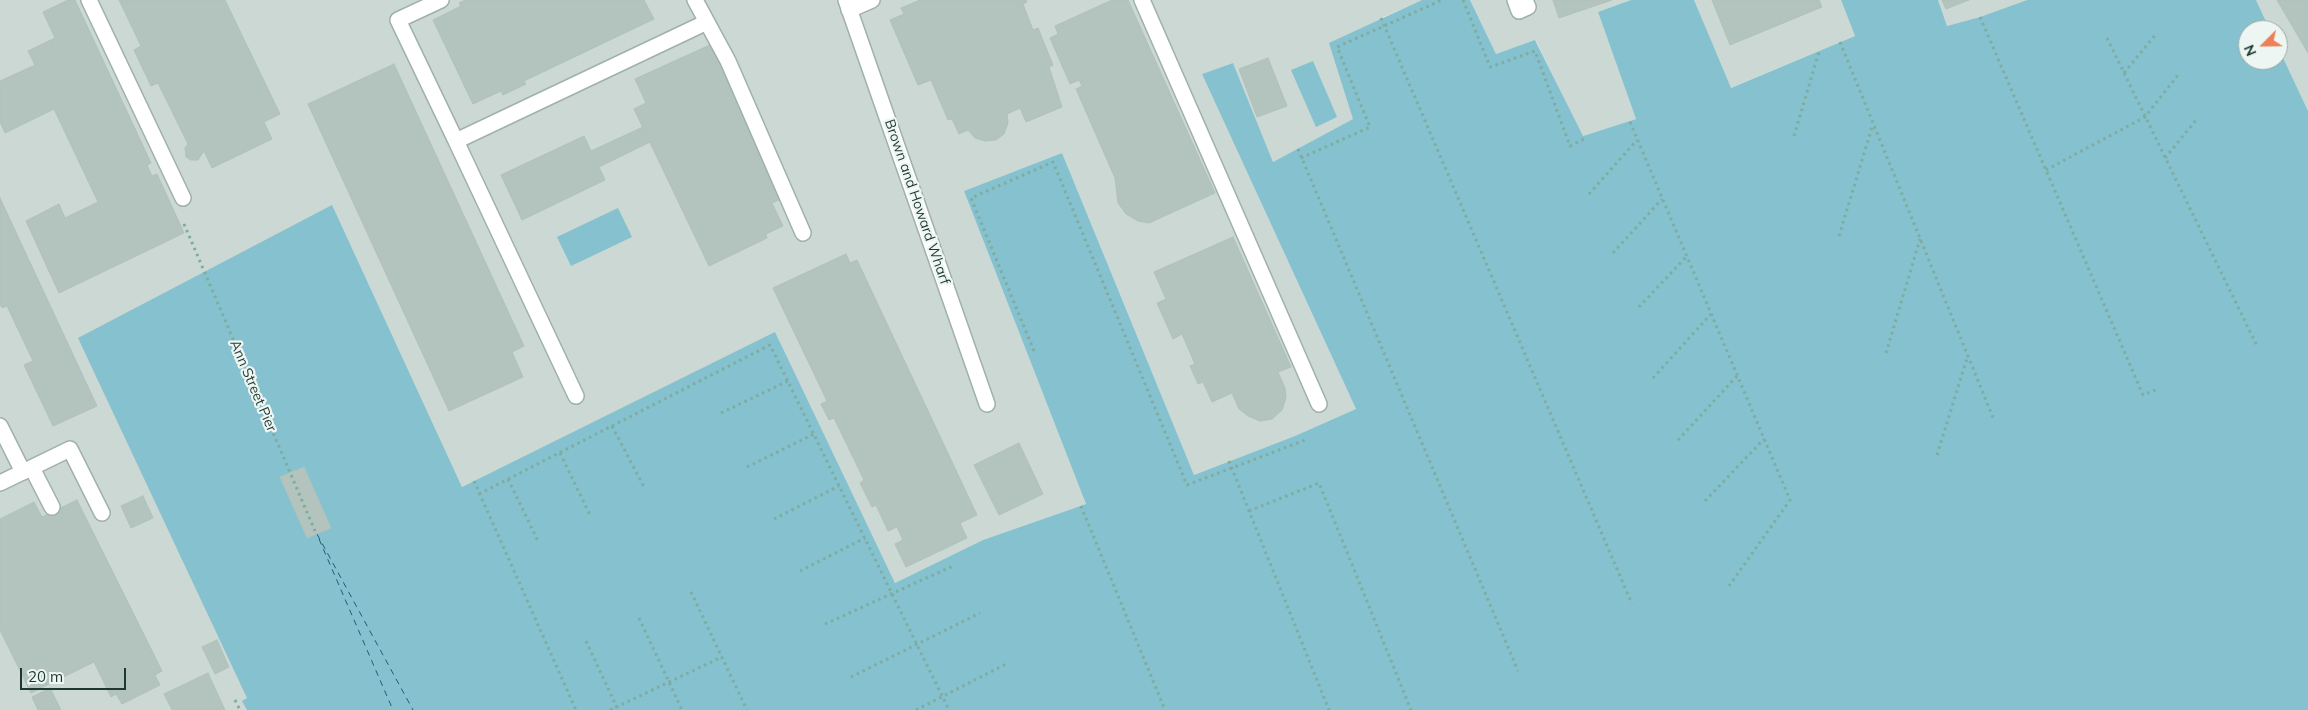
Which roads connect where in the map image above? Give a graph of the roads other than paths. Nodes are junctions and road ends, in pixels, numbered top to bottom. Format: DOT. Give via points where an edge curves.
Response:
graph roads {
  1 [pos="89,0"];
  2 [pos="441,0"];
  3 [pos="695,0"];
  4 [pos="872,0"];
  5 [pos="1142,0"];
  6 [pos="1515,0"];
  7 [pos="1525,0"];
  8 [pos="847,5"];
  9 [pos="707,22"];
  10 [pos="456,141"];
  11 [pos="183,198"];
  12 [pos="803,233"];
  13 [pos="576,396"];
  14 [pos="988,404"];
  15 [pos="1319,404"];
  16 [pos="0,426"];
  17 [pos="27,470"];
  18 [pos="0,483"];
  19 [pos="52,507"];
  20 [pos="102,513"];
  1 -- 11 [label="street"];
  2 -- 10 [label="street" via="398,20"];
  3 -- 9 [label="street"];
  4 -- 8 [label="street"];
  5 -- 15 [label="street"];
  6 -- 7 [label="street" via="1520,11 1528,7"];
  8 -- 14 [label="street, Brown and Howard Wharf"];
  9 -- 10 [label="street"];
  9 -- 12 [label="street" via="728,61"];
  10 -- 13 [label="street"];
  16 -- 17 [label="street"];
  17 -- 18 [label="street"];
  17 -- 19 [label="street"];
  17 -- 20 [label="street" via="70,449"];
}
